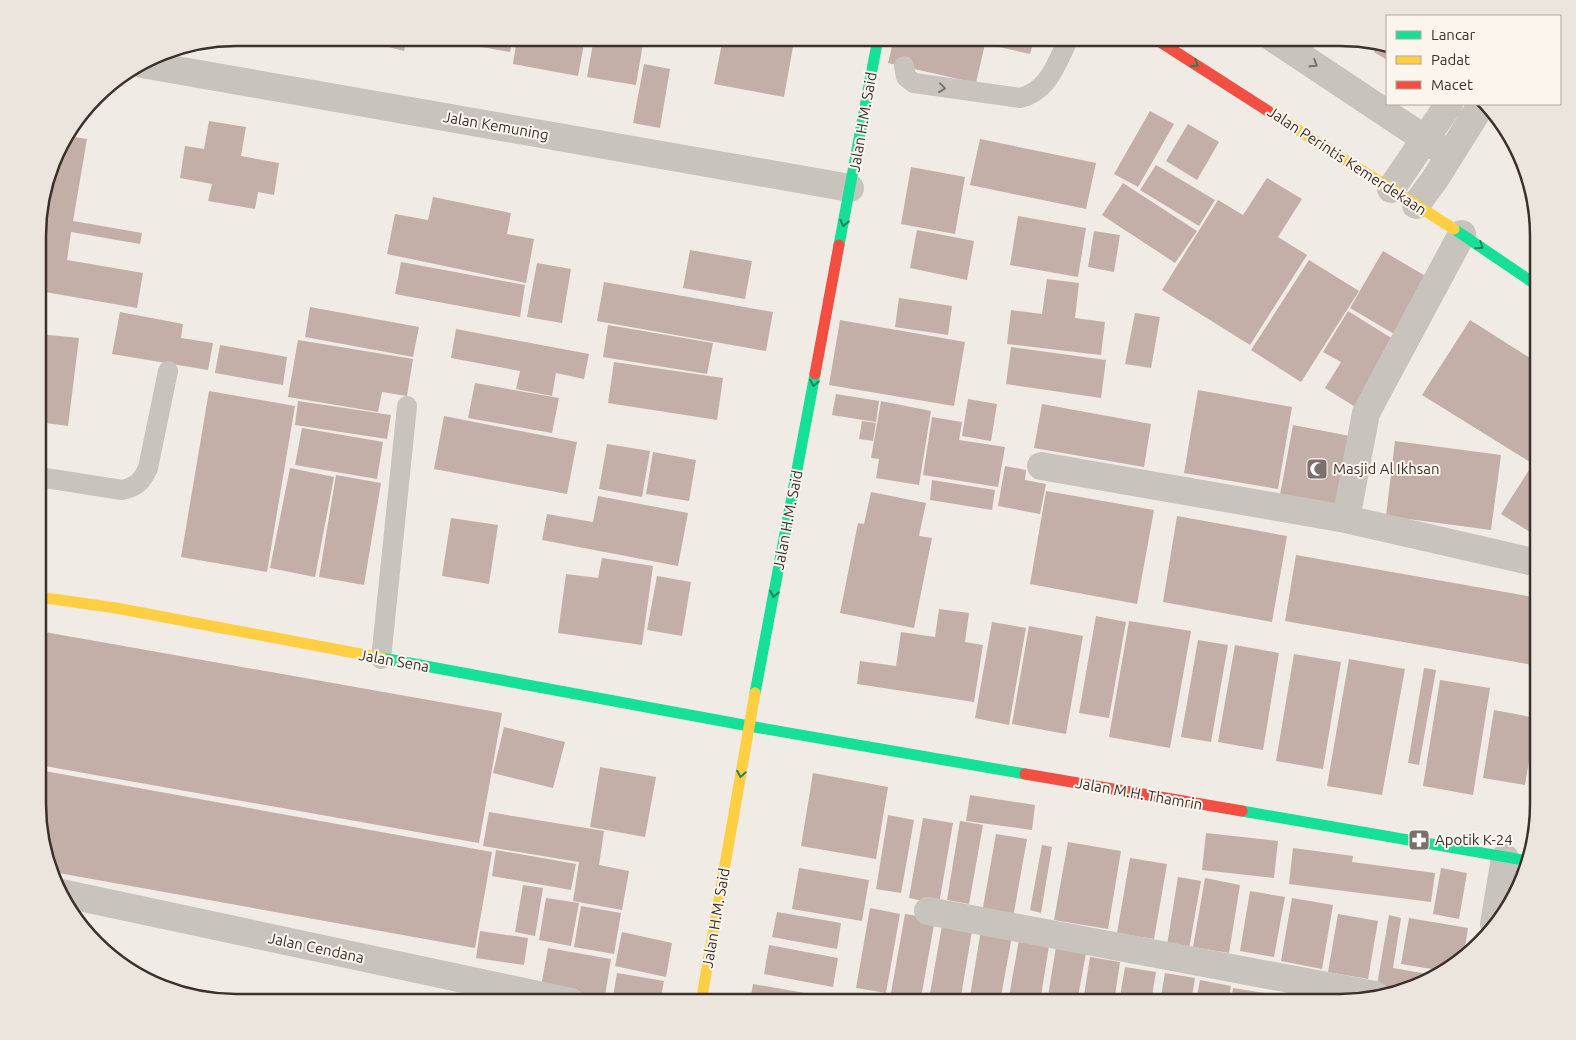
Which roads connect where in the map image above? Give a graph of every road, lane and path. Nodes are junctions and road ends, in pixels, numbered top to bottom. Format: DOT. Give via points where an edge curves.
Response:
graph roads {
  1 [pos="877,46"];
  2 [pos="1065,46"];
  3 [pos="1167,46"];
  4 [pos="1285,46"];
  5 [pos="152,66"];
  6 [pos="904,66"];
  7 [pos="1448,105"];
  8 [pos="1480,108"];
  9 [pos="1425,137"];
  10 [pos="1450,155"];
  11 [pos="850,188"];
  12 [pos="1391,189"];
  13 [pos="1416,205"];
  14 [pos="1462,234"];
  15 [pos="1530,281"];
  16 [pos="168,371"];
  17 [pos="407,406"];
  18 [pos="1041,466"];
  19 [pos="46,478"];
  20 [pos="1346,519"];
  21 [pos="1530,561"];
  22 [pos="46,598"];
  23 [pos="380,659"];
  24 [pos="750,726"];
  25 [pos="1517,860"];
  26 [pos="70,896"];
  27 [pos="1501,904"];
  28 [pos="928,911"];
  29 [pos="1357,993"];
  30 [pos="533,994"];
  31 [pos="702,994"];
  1 -- 11 [label="street, Jalan H.M. Said"];
  6 -- 2 [label="lane, one-way" via="906,76 914,84 1020,98 1034,95 1048,81"];
  3 -- 12 [label="street, Jalan Perintis Kemerdekaan, one-way"];
  4 -- 9 [label="street, one-way"];
  5 -- 11 [label="street, Jalan Kemuning"];
  7 -- 9 [label="street"];
  8 -- 10 [label="street"];
  9 -- 10 [label="street"];
  9 -- 12 [label="street"];
  10 -- 13 [label="street"];
  11 -- 24 [label="street, Jalan H.M. Said, one-way"];
  12 -- 13 [label="street, Jalan Perintis Kemerdekaan"];
  13 -- 14 [label="street, Jalan Perintis Kemerdekaan"];
  14 -- 15 [label="street, Jalan Perintis Kemerdekaan, one-way"];
  14 -- 20 [label="street" via="1366,413"];
  16 -- 19 [label="lane" via="148,468 142,481 122,490"];
  17 -- 23 [label="lane"];
  18 -- 20 [label="street"];
  20 -- 21 [label="street"];
  22 -- 23 [label="street, Jalan Sena" via="116,608"];
  23 -- 24 [label="street, Jalan Sena"];
  24 -- 25 [label="street, Jalan M.H. Thamrin"];
  24 -- 31 [label="street, Jalan H.M. Said, one-way"];
  25 -- 27 [label="street"];
  26 -- 30 [label="street, Jalan Cendana"];
  28 -- 29 [label="street"];
}
